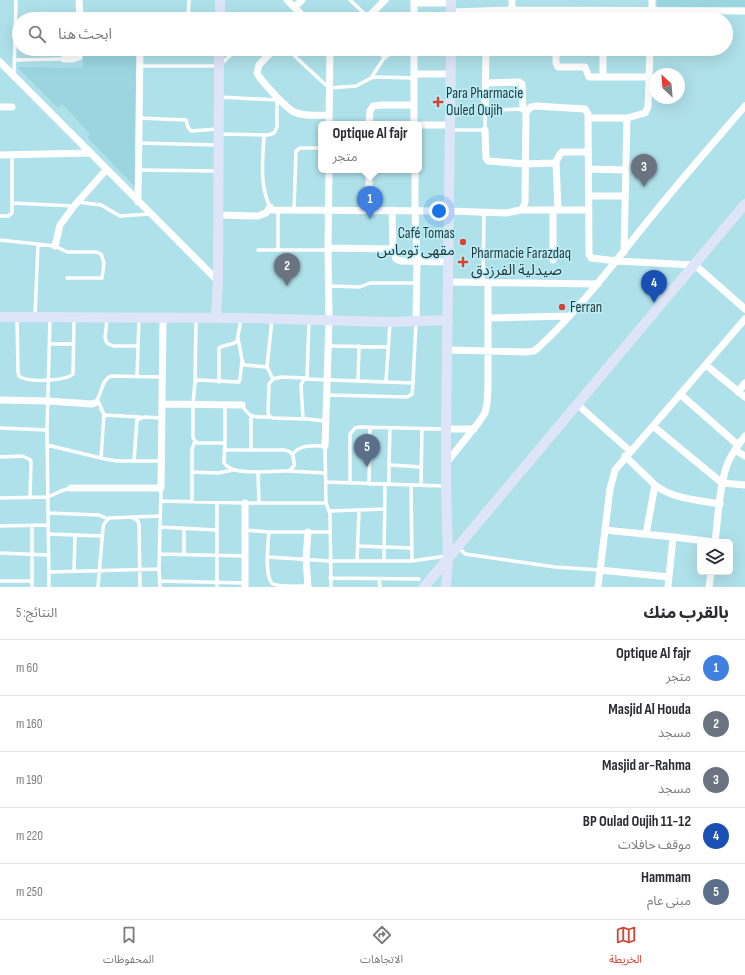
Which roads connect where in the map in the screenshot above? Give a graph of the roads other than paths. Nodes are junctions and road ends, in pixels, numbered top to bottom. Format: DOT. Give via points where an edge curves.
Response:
graph roads {
  1 [pos="16,0"];
  2 [pos="79,0"];
  3 [pos="189,0"];
  4 [pos="220,0"];
  5 [pos="287,0"];
  6 [pos="302,0"];
  7 [pos="350,0"];
  8 [pos="512,0"];
  9 [pos="652,0"];
  10 [pos="380,2"];
  11 [pos="414,2"];
  12 [pos="295,7"];
  13 [pos="451,8"];
  14 [pos="512,10"];
  15 [pos="555,10"];
  16 [pos="486,11"];
  17 [pos="604,11"];
  18 [pos="652,11"];
  19 [pos="745,11"];
  20 [pos="16,12"];
  21 [pos="80,12"];
  22 [pos="188,12"];
  23 [pos="220,12"];
  24 [pos="299,12"];
  25 [pos="361,12"];
  26 [pos="372,12"];
  27 [pos="15,56"];
  28 [pos="79,56"];
  29 [pos="140,56"];
  30 [pos="219,56"];
  31 [pos="230,56"];
  32 [pos="267,56"];
  33 [pos="295,56"];
  34 [pos="330,56"];
  35 [pos="389,56"];
  36 [pos="414,56"];
  37 [pos="451,56"];
  38 [pos="486,56"];
  39 [pos="556,56"];
  40 [pos="603,56"];
  41 [pos="650,56"];
  42 [pos="384,58"];
  43 [pos="64,59"];
  44 [pos="15,60"];
  45 [pos="0,62"];
  46 [pos="140,66"];
  47 [pos="219,66"];
  48 [pos="649,68"];
  49 [pos="451,74"];
  50 [pos="14,75"];
  51 [pos="414,76"];
  52 [pos="603,77"];
  53 [pos="649,77"];
  54 [pos="371,78"];
  55 [pos="486,82"];
  56 [pos="329,88"];
  57 [pos="219,97"];
  58 [pos="277,98"];
  59 [pos="414,105"];
  60 [pos="745,106"];
  61 [pos="0,107"];
  62 [pos="12,107"];
  63 [pos="526,109"];
  64 [pos="485,112"];
  65 [pos="329,115"];
  66 [pos="139,118"];
  67 [pos="588,118"];
  68 [pos="627,118"];
  69 [pos="329,121"];
  70 [pos="369,121"];
  71 [pos="414,121"];
  72 [pos="422,125"];
  73 [pos="450,127"];
  74 [pos="485,130"];
  75 [pos="219,132"];
  76 [pos="264,135"];
  77 [pos="139,143"];
  78 [pos="219,145"];
  79 [pos="318,148"];
  80 [pos="588,152"];
  81 [pos="90,153"];
  82 [pos="0,155"];
  83 [pos="12,155"];
  84 [pos="556,162"];
  85 [pos="525,164"];
  86 [pos="589,169"];
  87 [pos="106,170"];
  88 [pos="138,170"];
  89 [pos="626,170"];
  90 [pos="218,171"];
  91 [pos="329,173"];
  92 [pos="369,173"];
  93 [pos="415,173"];
  94 [pos="589,196"];
  95 [pos="625,196"];
  96 [pos="138,202"];
  97 [pos="12,204"];
  98 [pos="75,204"];
  99 [pos="745,204"];
  100 [pos="273,209"];
  101 [pos="294,210"];
  102 [pos="328,210"];
  103 [pos="369,210"];
  104 [pos="392,210"];
  105 [pos="520,210"];
  106 [pos="555,210"];
  107 [pos="589,210"];
  108 [pos="415,211"];
  109 [pos="450,211"];
  110 [pos="484,212"];
  111 [pos="150,214"];
  112 [pos="218,215"];
  113 [pos="0,216"];
  114 [pos="0,240"];
  115 [pos="38,244"];
  116 [pos="55,246"];
  117 [pos="328,249"];
  118 [pos="392,249"];
  119 [pos="258,250"];
  120 [pos="278,250"];
  121 [pos="624,252"];
  122 [pos="552,260"];
  123 [pos="617,261"];
  124 [pos="417,262"];
  125 [pos="449,262"];
  126 [pos="695,265"];
  127 [pos="68,278"];
  128 [pos="218,281"];
  129 [pos="449,282"];
  130 [pos="417,283"];
  131 [pos="485,283"];
  132 [pos="598,284"];
  133 [pos="329,286"];
  134 [pos="745,309"];
  135 [pos="569,316"];
  136 [pos="0,317"];
  137 [pos="17,317"];
  138 [pos="35,317"];
  139 [pos="50,317"];
  140 [pos="74,317"];
  141 [pos="107,318"];
  142 [pos="139,318"];
  143 [pos="196,318"];
  144 [pos="216,318"];
  145 [pos="241,318"];
  146 [pos="488,318"];
  147 [pos="163,319"];
  148 [pos="272,319"];
  149 [pos="745,319"];
  150 [pos="309,320"];
  151 [pos="329,320"];
  152 [pos="448,320"];
  153 [pos="416,321"];
  154 [pos="390,322"];
  155 [pos="238,338"];
  156 [pos="50,344"];
  157 [pos="74,344"];
  158 [pos="138,346"];
  159 [pos="329,346"];
  160 [pos="359,346"];
  161 [pos="388,347"];
  162 [pos="448,350"];
  163 [pos="488,351"];
  164 [pos="242,360"];
  165 [pos="706,365"];
  166 [pos="268,367"];
  167 [pos="137,376"];
  168 [pos="163,377"];
  169 [pos="307,378"];
  170 [pos="273,379"];
  171 [pos="49,380"];
  172 [pos="327,380"];
  173 [pos="358,381"];
  174 [pos="386,381"];
  175 [pos="195,382"];
  176 [pos="219,382"];
  177 [pos="413,383"];
  178 [pos="745,383"];
  179 [pos="738,392"];
  180 [pos="680,394"];
  181 [pos="327,395"];
  182 [pos="745,397"];
  183 [pos="0,400"];
  184 [pos="48,401"];
  185 [pos="96,401"];
  186 [pos="162,404"];
  187 [pos="193,404"];
  188 [pos="225,405"];
  189 [pos="242,405"];
  190 [pos="578,405"];
  191 [pos="104,414"];
  192 [pos="252,416"];
  193 [pos="144,417"];
  194 [pos="270,417"];
  195 [pos="162,418"];
  196 [pos="305,419"];
  197 [pos="326,421"];
  198 [pos="653,426"];
  199 [pos="0,428"];
  200 [pos="370,428"];
  201 [pos="390,428"];
  202 [pos="422,429"];
  203 [pos="446,429"];
  204 [pos="474,429"];
  205 [pos="47,430"];
  206 [pos="745,436"];
  207 [pos="195,441"];
  208 [pos="224,443"];
  209 [pos="48,445"];
  210 [pos="326,446"];
  211 [pos="736,447"];
  212 [pos="224,450"];
  213 [pos="252,450"];
  214 [pos="628,453"];
  215 [pos="293,454"];
  216 [pos="745,456"];
  217 [pos="0,457"];
  218 [pos="101,458"];
  219 [pos="134,461"];
  220 [pos="162,462"];
  221 [pos="447,462"];
  222 [pos="389,463"];
  223 [pos="421,467"];
  224 [pos="233,470"];
  225 [pos="288,470"];
  226 [pos="192,472"];
  227 [pos="258,472"];
  228 [pos="326,473"];
  229 [pos="326,482"];
  230 [pos="350,483"];
  231 [pos="722,483"];
  232 [pos="369,484"];
  233 [pos="387,484"];
  234 [pos="411,485"];
  235 [pos="655,485"];
  236 [pos="745,485"];
  237 [pos="421,486"];
  238 [pos="446,486"];
  239 [pos="71,488"];
  240 [pos="161,488"];
  241 [pos="48,497"];
  242 [pos="0,498"];
  243 [pos="30,498"];
  244 [pos="161,501"];
  245 [pos="192,502"];
  246 [pos="217,502"];
  247 [pos="245,503"];
  248 [pos="259,503"];
  249 [pos="326,503"];
  250 [pos="720,504"];
  251 [pos="385,509"];
  252 [pos="359,510"];
  253 [pos="330,511"];
  254 [pos="48,513"];
  255 [pos="160,516"];
  256 [pos="131,517"];
  257 [pos="108,519"];
  258 [pos="48,525"];
  259 [pos="0,526"];
  260 [pos="32,526"];
  261 [pos="160,527"];
  262 [pos="184,528"];
  263 [pos="217,530"];
  264 [pos="245,530"];
  265 [pos="605,530"];
  266 [pos="269,532"];
  267 [pos="308,532"];
  268 [pos="330,532"];
  269 [pos="48,534"];
  270 [pos="646,534"];
  271 [pos="75,535"];
  272 [pos="102,536"];
  273 [pos="673,537"];
  274 [pos="715,539"];
  275 [pos="697,540"];
  276 [pos="358,546"];
  277 [pos="384,547"];
  278 [pos="458,547"];
  279 [pos="412,548"];
  280 [pos="0,553"];
  281 [pos="160,554"];
  282 [pos="184,554"];
  283 [pos="31,555"];
  284 [pos="48,555"];
  285 [pos="217,555"];
  286 [pos="245,556"];
  287 [pos="268,558"];
  288 [pos="448,558"];
  289 [pos="306,559"];
  290 [pos="330,561"];
  291 [pos="357,561"];
  292 [pos="384,561"];
  293 [pos="412,561"];
  294 [pos="139,569"];
  295 [pos="159,569"];
  296 [pos="600,570"];
  297 [pos="74,571"];
  298 [pos="99,571"];
  299 [pos="49,572"];
  300 [pos="711,575"];
  301 [pos="669,577"];
  302 [pos="330,578"];
  303 [pos="379,579"];
  304 [pos="0,581"];
  305 [pos="32,581"];
  306 [pos="160,581"];
  307 [pos="421,583"];
  308 [pos="217,585"];
  309 [pos="245,585"];
  310 [pos="277,586"];
  311 [pos="308,586"];
  312 [pos="32,587"];
  313 [pos="49,587"];
  314 [pos="98,587"];
  315 [pos="140,587"];
  316 [pos="160,587"];
  317 [pos="331,587"];
  318 [pos="380,587"];
  319 [pos="446,587"];
  320 [pos="598,587"];
  321 [pos="668,587"];
  322 [pos="709,587"];
  1 -- 20 [label="lane"];
  2 -- 21 [label="street"];
  3 -- 22 [label="lane"];
  4 -- 23 [label="street"];
  5 -- 12 [label="street"];
  6 -- 12 [label="street"];
  7 -- 25 [label="lane"];
  8 -- 14 [label="street"];
  9 -- 18 [label="street"];
  10 -- 26 [label="street"];
  11 -- 13 [label="street"];
  12 -- 24 [label="street"];
  13 -- 16 [label="street"];
  14 -- 15 [label="street"];
  14 -- 16 [label="street"];
  15 -- 17 [label="street"];
  17 -- 18 [label="street"];
  18 -- 19 [label="street"];
  27 -- 44 [label="lane"];
  28 -- 43 [label="street"];
  29 -- 46 [label="street"];
  30 -- 47 [label="street"];
  31 -- 47 [label="lane"];
  32 -- 58 [label="street" via="259,65 257,73"];
  33 -- 56 [label="lane"];
  34 -- 56 [label="street"];
  35 -- 42 [label="lane"];
  36 -- 51 [label="street"];
  37 -- 49 [label="street"];
  38 -- 55 [label="street"];
  39 -- 52 [label="street" via="558,67 585,67 589,77"];
  40 -- 52 [label="street"];
  41 -- 48 [label="street"];
  42 -- 54 [label="lane"];
  43 -- 44 [label="lane"];
  44 -- 50 [label="lane"];
  45 -- 50 [label="street"];
  46 -- 47 [label="lane"];
  46 -- 66 [label="street"];
  47 -- 57 [label="street"];
  49 -- 51 [label="street"];
  49 -- 73 [label="street"];
  50 -- 81 [label="street"];
  51 -- 54 [label="lane"];
  51 -- 59 [label="street"];
  52 -- 53 [label="street"];
  53 -- 68 [label="street" via="646,110 642,114"];
  54 -- 56 [label="lane" via="356,86"];
  55 -- 63 [label="street" via="520,82"];
  55 -- 64 [label="street"];
  56 -- 65 [label="street"];
  57 -- 58 [label="lane"];
  57 -- 75 [label="street"];
  58 -- 65 [label="street" via="290,110 298,113"];
  58 -- 76 [label="lane" via="276,130 272,134"];
  59 -- 70 [label="street" via="373,106"];
  59 -- 71 [label="street"];
  60 -- 121 [label="street"];
  61 -- 62 [label="street"];
  63 -- 64 [label="lane" via="491,109"];
  63 -- 67 [label="street" via="536,106 583,108 588,112"];
  63 -- 85 [label="street"];
  64 -- 74 [label="lane"];
  65 -- 69 [label="street"];
  66 -- 75 [label="lane" via="186,120 191,130"];
  66 -- 77 [label="street"];
  67 -- 68 [label="street"];
  67 -- 80 [label="street"];
  68 -- 89 [label="street"];
  72 -- 73 [label="street"];
  73 -- 74 [label="lane"];
  73 -- 109 [label="street"];
  74 -- 85 [label="street" via="488,161"];
  75 -- 76 [label="lane"];
  75 -- 78 [label="street"];
  76 -- 100 [label="lane" via="263,184"];
  77 -- 78 [label="lane"];
  77 -- 88 [label="street"];
  78 -- 90 [label="street"];
  79 -- 101 [label="lane" via="300,148 296,151"];
  80 -- 84 [label="street" via="561,153"];
  80 -- 86 [label="street"];
  81 -- 83 [label="street"];
  81 -- 87 [label="street"];
  82 -- 83 [label="street"];
  83 -- 97 [label="lane"];
  84 -- 85 [label="street"];
  84 -- 106 [label="street"];
  85 -- 105 [label="street" via="525,202"];
  86 -- 89 [label="street"];
  86 -- 94 [label="street"];
  87 -- 96 [label="street"];
  87 -- 98 [label="street"];
  88 -- 90 [label="lane"];
  88 -- 96 [label="street"];
  89 -- 95 [label="street"];
  90 -- 112 [label="street"];
  91 -- 102 [label="street"];
  92 -- 103 [label="street"];
  93 -- 108 [label="street"];
  94 -- 95 [label="street"];
  94 -- 107 [label="street"];
  95 -- 121 [label="street"];
  96 -- 111 [label="street"];
  97 -- 98 [label="lane"];
  97 -- 113 [label="lane" via="10,215"];
  98 -- 111 [label="lane" via="101,206 120,216"];
  98 -- 116 [label="street" via="60,224"];
  99 -- 126 [label="street"];
  100 -- 101 [label="street"];
  100 -- 112 [label="street" via="258,216"];
  100 -- 120 [label="lane"];
  101 -- 102 [label="street"];
  102 -- 103 [label="street"];
  102 -- 117 [label="street"];
  103 -- 104 [label="street"];
  104 -- 108 [label="street"];
  104 -- 118 [label="street"];
  105 -- 106 [label="street"];
  105 -- 110 [label="street" via="506,213"];
  106 -- 107 [label="street"];
  106 -- 122 [label="street"];
  107 -- 123 [label="street" via="590,256"];
  108 -- 109 [label="street"];
  108 -- 124 [label="street"];
  109 -- 110 [label="street"];
  109 -- 125 [label="street"];
  110 -- 131 [label="lane"];
  111 -- 128 [label="street"];
  112 -- 128 [label="street"];
  114 -- 115 [label="lane"];
  115 -- 116 [label="lane"];
  115 -- 138 [label="lane"];
  116 -- 127 [label="lane" via="67,252 96,252 102,256 102,278"];
  117 -- 118 [label="street"];
  117 -- 120 [label="lane"];
  117 -- 133 [label="street"];
  118 -- 124 [label="street" via="398,260"];
  119 -- 120 [label="lane"];
  121 -- 123 [label="street"];
  123 -- 126 [label="street"];
  123 -- 132 [label="street"];
  124 -- 125 [label="street"];
  124 -- 130 [label="street"];
  125 -- 129 [label="street"];
  126 -- 134 [label="street"];
  126 -- 190 [label="street"];
  128 -- 144 [label="street"];
  129 -- 131 [label="street"];
  129 -- 152 [label="street"];
  130 -- 133 [label="lane" via="370,283 360,287"];
  130 -- 153 [label="street"];
  131 -- 132 [label="street"];
  131 -- 146 [label="street"];
  132 -- 135 [label="street"];
  133 -- 151 [label="street"];
  135 -- 146 [label="street"];
  135 -- 163 [label="street" via="534,351"];
  136 -- 137 [label="street"];
  137 -- 138 [label="street"];
  137 -- 171 [label="lane" via="19,376 25,379"];
  138 -- 139 [label="street"];
  139 -- 140 [label="street"];
  139 -- 156 [label="lane"];
  140 -- 141 [label="street"];
  140 -- 157 [label="lane"];
  141 -- 142 [label="street"];
  141 -- 158 [label="lane" via="107,343 113,346"];
  142 -- 147 [label="street"];
  142 -- 158 [label="lane"];
  143 -- 144 [label="street"];
  143 -- 147 [label="street"];
  143 -- 175 [label="lane"];
  144 -- 145 [label="street"];
  145 -- 148 [label="street"];
  145 -- 155 [label="lane"];
  146 -- 163 [label="street"];
  147 -- 168 [label="street"];
  148 -- 150 [label="street"];
  148 -- 166 [label="lane"];
  149 -- 165 [label="street"];
  150 -- 151 [label="street"];
  150 -- 169 [label="lane"];
  151 -- 154 [label="street"];
  151 -- 159 [label="street"];
  152 -- 153 [label="street"];
  152 -- 162 [label="street"];
  153 -- 154 [label="street"];
  153 -- 177 [label="lane"];
  154 -- 161 [label="lane"];
  155 -- 164 [label="lane"];
  155 -- 176 [label="lane" via="236,343 219,348"];
  156 -- 157 [label="lane"];
  156 -- 171 [label="lane"];
  157 -- 171 [label="lane" via="73,374 67,378"];
  158 -- 167 [label="lane"];
  159 -- 160 [label="lane"];
  159 -- 172 [label="street"];
  160 -- 161 [label="lane"];
  160 -- 173 [label="lane"];
  161 -- 174 [label="lane"];
  162 -- 163 [label="street"];
  162 -- 203 [label="street"];
  163 -- 204 [label="street" via="487,404"];
  164 -- 166 [label="lane" via="247,366"];
  164 -- 176 [label="lane" via="240,381"];
  165 -- 179 [label="street"];
  165 -- 180 [label="street"];
  166 -- 170 [label="lane"];
  167 -- 168 [label="lane"];
  167 -- 185 [label="lane" via="108,377"];
  168 -- 186 [label="street"];
  169 -- 170 [label="lane"];
  169 -- 172 [label="lane"];
  169 -- 196 [label="lane" via="301,385 302,416"];
  170 -- 194 [label="lane" via="270,384"];
  171 -- 184 [label="lane"];
  172 -- 173 [label="lane"];
  172 -- 181 [label="street"];
  173 -- 174 [label="lane"];
  174 -- 177 [label="lane"];
  175 -- 176 [label="lane"];
  175 -- 187 [label="lane"];
  177 -- 181 [label="lane" via="412,394 407,397"];
  178 -- 179 [label="street"];
  179 -- 182 [label="street"];
  180 -- 198 [label="street"];
  180 -- 211 [label="street"];
  181 -- 197 [label="street"];
  183 -- 184 [label="street"];
  184 -- 185 [label="street" via="92,404"];
  184 -- 205 [label="lane"];
  185 -- 191 [label="lane" via="101,404"];
  186 -- 187 [label="street"];
  186 -- 195 [label="street"];
  187 -- 188 [label="street"];
  187 -- 207 [label="lane"];
  188 -- 189 [label="street"];
  188 -- 208 [label="lane"];
  189 -- 192 [label="lane" via="246,413"];
  190 -- 214 [label="street"];
  190 -- 278 [label="street"];
  191 -- 193 [label="lane"];
  191 -- 218 [label="lane"];
  192 -- 194 [label="lane"];
  192 -- 213 [label="lane"];
  193 -- 195 [label="lane"];
  193 -- 219 [label="lane" via="136,422"];
  194 -- 196 [label="lane"];
  195 -- 220 [label="street"];
  196 -- 197 [label="lane"];
  197 -- 210 [label="street"];
  198 -- 214 [label="street"];
  198 -- 231 [label="street"];
  199 -- 205 [label="lane"];
  200 -- 201 [label="lane"];
  200 -- 230 [label="lane" via="355,428 350,434"];
  200 -- 232 [label="lane"];
  201 -- 202 [label="lane"];
  201 -- 222 [label="lane"];
  202 -- 203 [label="lane"];
  202 -- 223 [label="lane"];
  203 -- 204 [label="street"];
  203 -- 221 [label="street"];
  204 -- 221 [label="street"];
  205 -- 209 [label="lane"];
  206 -- 211 [label="street"];
  207 -- 208 [label="lane"];
  207 -- 226 [label="lane" via="192,449"];
  208 -- 212 [label="lane"];
  209 -- 218 [label="lane"];
  209 -- 241 [label="lane"];
  210 -- 215 [label="lane" via="302,447"];
  210 -- 228 [label="lane"];
  211 -- 216 [label="street"];
  211 -- 231 [label="street"];
  212 -- 213 [label="lane"];
  212 -- 224 [label="lane" via="224,463"];
  213 -- 215 [label="lane" via="288,451"];
  214 -- 235 [label="street"];
  214 -- 265 [label="street" via="614,470"];
  215 -- 225 [label="lane" via="294,466"];
  217 -- 243 [label="lane" via="29,458"];
  218 -- 219 [label="lane"];
  219 -- 220 [label="lane"];
  220 -- 240 [label="street"];
  221 -- 238 [label="street"];
  222 -- 223 [label="lane"];
  222 -- 233 [label="lane"];
  223 -- 237 [label="lane"];
  224 -- 226 [label="lane" via="218,473"];
  224 -- 227 [label="lane"];
  225 -- 227 [label="lane"];
  225 -- 228 [label="lane"];
  226 -- 245 [label="lane"];
  227 -- 248 [label="lane"];
  228 -- 229 [label="lane"];
  229 -- 230 [label="lane"];
  229 -- 249 [label="lane"];
  230 -- 232 [label="lane"];
  231 -- 236 [label="street"];
  231 -- 250 [label="street"];
  232 -- 233 [label="lane"];
  233 -- 234 [label="lane"];
  233 -- 251 [label="lane"];
  234 -- 237 [label="lane"];
  234 -- 279 [label="lane"];
  235 -- 250 [label="street" via="673,496"];
  235 -- 270 [label="street"];
  237 -- 238 [label="lane"];
  238 -- 288 [label="street"];
  239 -- 240 [label="street"];
  239 -- 241 [label="lane"];
  240 -- 244 [label="lane"];
  241 -- 243 [label="lane"];
  241 -- 254 [label="lane"];
  242 -- 243 [label="lane"];
  244 -- 245 [label="lane"];
  244 -- 255 [label="lane"];
  245 -- 246 [label="lane"];
  246 -- 247 [label="lane"];
  246 -- 263 [label="lane"];
  247 -- 248 [label="lane"];
  247 -- 264 [label="street"];
  248 -- 249 [label="lane"];
  249 -- 253 [label="lane"];
  250 -- 274 [label="street"];
  251 -- 252 [label="lane"];
  251 -- 277 [label="lane"];
  252 -- 253 [label="lane"];
  252 -- 276 [label="lane"];
  253 -- 268 [label="lane"];
  254 -- 257 [label="lane" via="98,515"];
  254 -- 258 [label="lane"];
  255 -- 256 [label="lane"];
  255 -- 261 [label="lane"];
  256 -- 257 [label="lane"];
  256 -- 294 [label="lane" via="138,521 139,525"];
  257 -- 272 [label="lane" via="104,524"];
  258 -- 260 [label="lane"];
  258 -- 269 [label="lane"];
  259 -- 260 [label="lane"];
  260 -- 283 [label="lane"];
  261 -- 262 [label="lane"];
  261 -- 281 [label="lane"];
  262 -- 263 [label="lane"];
  262 -- 282 [label="lane"];
  263 -- 285 [label="lane"];
  264 -- 266 [label="lane"];
  264 -- 286 [label="street"];
  265 -- 270 [label="street"];
  265 -- 296 [label="street"];
  266 -- 267 [label="lane"];
  266 -- 287 [label="lane"];
  267 -- 268 [label="lane"];
  267 -- 289 [label="street"];
  268 -- 290 [label="lane"];
  269 -- 271 [label="lane"];
  269 -- 284 [label="lane"];
  270 -- 273 [label="street"];
  271 -- 272 [label="lane"];
  271 -- 297 [label="lane"];
  272 -- 298 [label="lane"];
  273 -- 275 [label="street"];
  273 -- 301 [label="street"];
  276 -- 277 [label="lane"];
  276 -- 291 [label="lane"];
  277 -- 279 [label="lane"];
  277 -- 292 [label="lane"];
  278 -- 288 [label="street"];
  278 -- 296 [label="lane" via="465,554"];
  279 -- 293 [label="lane"];
  280 -- 283 [label="lane"];
  281 -- 282 [label="lane"];
  281 -- 295 [label="lane"];
  282 -- 285 [label="lane"];
  283 -- 284 [label="lane"];
  283 -- 305 [label="lane"];
  284 -- 299 [label="lane"];
  285 -- 286 [label="lane"];
  285 -- 308 [label="lane"];
  286 -- 309 [label="street"];
  287 -- 289 [label="lane"];
  287 -- 310 [label="lane" via="268,578"];
  288 -- 293 [label="lane"];
  288 -- 307 [label="street"];
  288 -- 319 [label="street"];
  289 -- 290 [label="lane"];
  289 -- 311 [label="street"];
  290 -- 291 [label="lane"];
  290 -- 302 [label="lane"];
  291 -- 292 [label="lane"];
  292 -- 293 [label="lane"];
  294 -- 295 [label="lane"];
  294 -- 298 [label="lane"];
  294 -- 315 [label="lane"];
  295 -- 306 [label="lane"];
  296 -- 301 [label="street"];
  296 -- 320 [label="street"];
  297 -- 298 [label="lane"];
  297 -- 299 [label="lane"];
  298 -- 314 [label="lane"];
  299 -- 313 [label="lane"];
  300 -- 322 [label="street"];
  301 -- 321 [label="street"];
  302 -- 303 [label="lane"];
  302 -- 317 [label="lane"];
  303 -- 307 [label="lane"];
  303 -- 318 [label="lane"];
  304 -- 305 [label="lane"];
  305 -- 312 [label="lane"];
  306 -- 308 [label="lane"];
  306 -- 316 [label="lane"];
  308 -- 309 [label="lane"];
  310 -- 311 [label="lane"];
}
